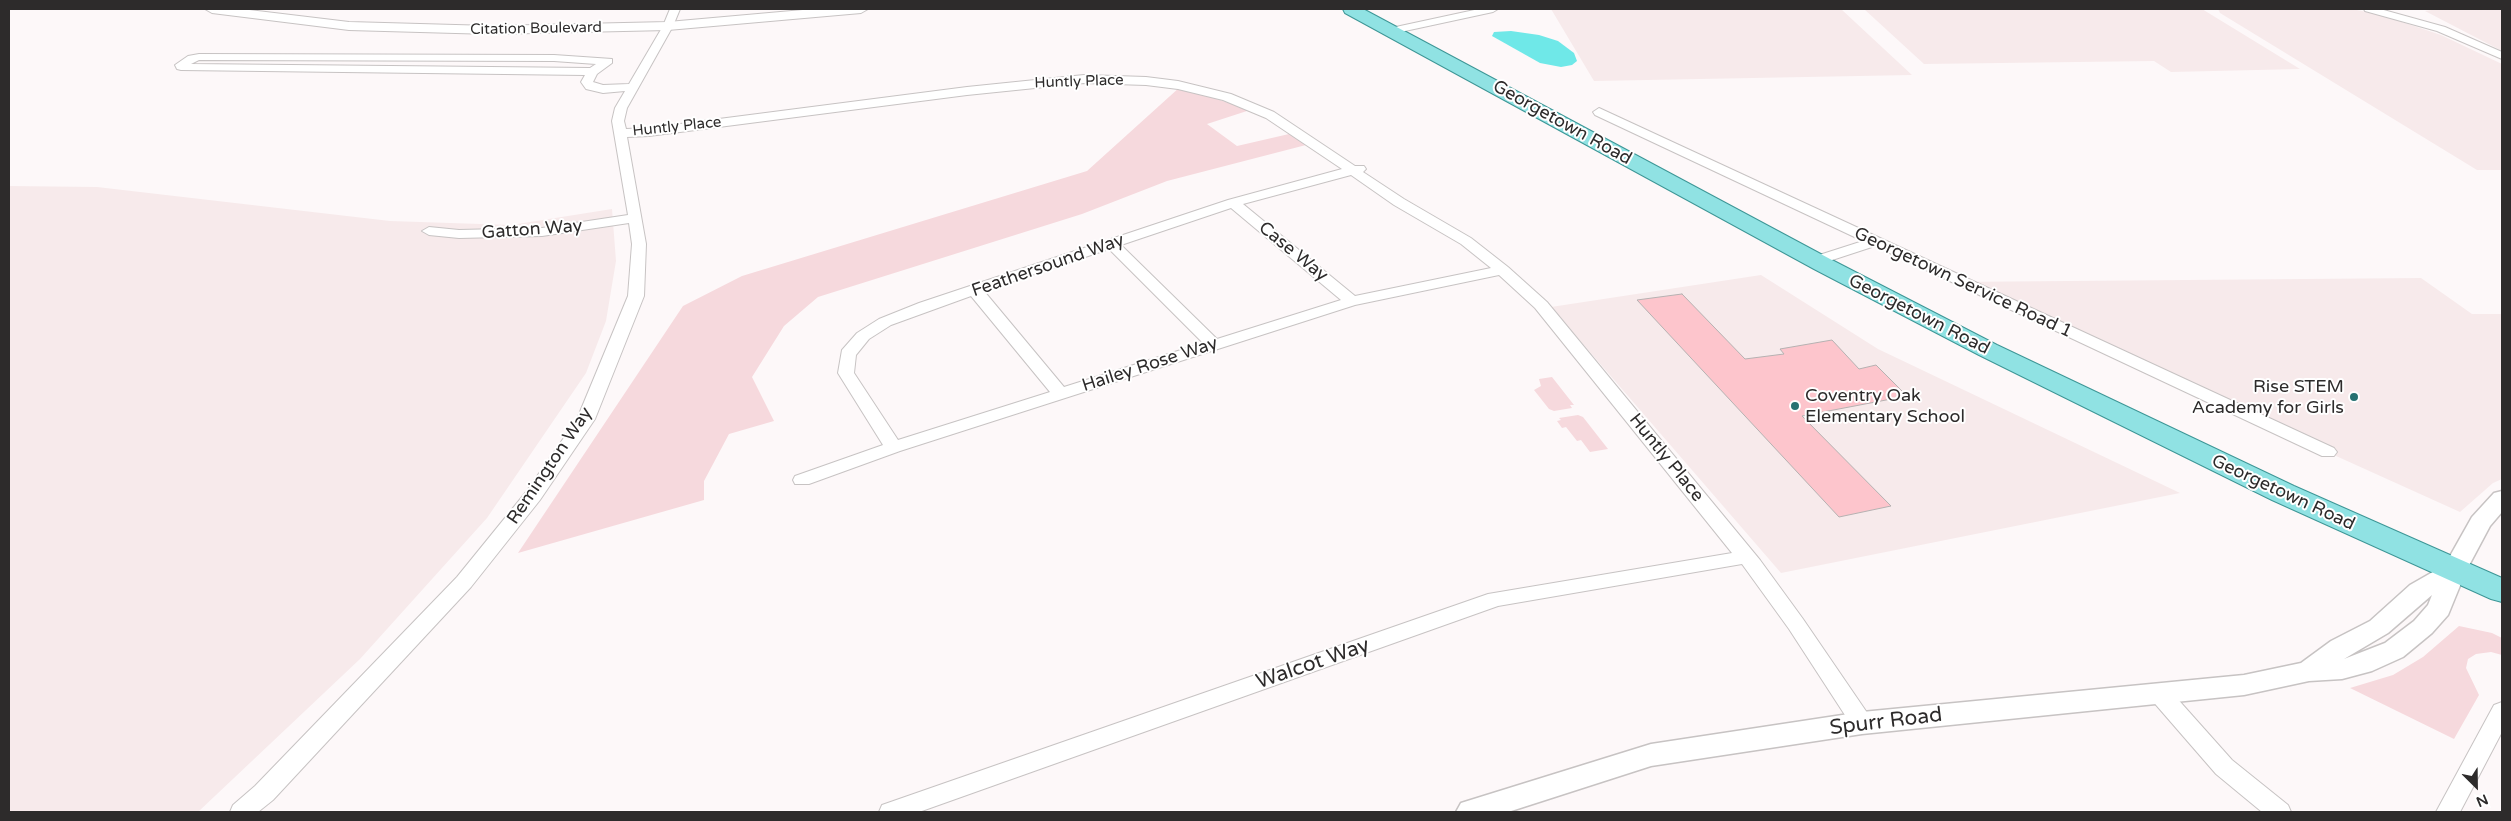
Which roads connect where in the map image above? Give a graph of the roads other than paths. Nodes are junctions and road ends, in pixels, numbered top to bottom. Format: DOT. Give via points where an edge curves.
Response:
graph roads {
  1 [pos="212,9"];
  2 [pos="303,9"];
  3 [pos="769,9"];
  4 [pos="861,9"];
  5 [pos="1351,9"];
  6 [pos="1493,9"];
  7 [pos="2369,9"];
  8 [pos="672,17"];
  9 [pos="1392,31"];
  10 [pos="2502,56"];
  11 [pos="438,58"];
  12 [pos="424,69"];
  13 [pos="592,72"];
  14 [pos="632,87"];
  15 [pos="1599,112"];
  16 [pos="619,133"];
  17 [pos="1358,170"];
  18 [pos="1233,204"];
  19 [pos="635,218"];
  20 [pos="429,231"];
  21 [pos="1873,242"];
  22 [pos="1112,244"];
  23 [pos="1815,261"];
  24 [pos="1503,270"];
  25 [pos="975,290"];
  26 [pos="1352,300"];
  27 [pos="1214,344"];
  28 [pos="1061,394"];
  29 [pos="894,447"];
  30 [pos="2328,452"];
  31 [pos="802,480"];
  32 [pos="2502,498"];
  33 [pos="1746,557"];
  34 [pos="2454,571"];
  35 [pos="2502,591"];
  36 [pos="2158,692"];
  37 [pos="2502,711"];
  38 [pos="1862,723"];
  39 [pos="242,812"];
  40 [pos="891,812"];
  41 [pos="1471,812"];
  42 [pos="2279,812"];
  43 [pos="2448,812"];
  1 -- 8 [label="main road, Citation Boulevard" via="299,21 407,29 548,30"];
  2 -- 8 [label="main road, Citation Boulevard" via="490,20"];
  3 -- 8 [label="main road, Citation Boulevard"];
  4 -- 8 [label="main road, Citation Boulevard" via="793,17"];
  5 -- 9 [label="main road, Georgetown Road"];
  6 -- 9 [label="street"];
  7 -- 10 [label="street" via="2441,28"];
  8 -- 14 [label="street, Remington Way"];
  9 -- 23 [label="main road, Georgetown Road"];
  11 -- 12 [label="street"];
  11 -- 12 [label="street" via="198,57 180,64 181,67"];
  11 -- 13 [label="street" via="608,61"];
  12 -- 13 [label="street"];
  13 -- 14 [label="street" via="587,82 590,86 603,89"];
  14 -- 16 [label="street, Remington Way" via="621,108"];
  15 -- 21 [label="street, Georgetown Service Road 1"];
  16 -- 17 [label="street, Huntly Place" via="649,132 1052,81 1121,79 1178,85 1252,106"];
  16 -- 19 [label="street, Remington Way"];
  17 -- 18 [label="street, Feathersound Way"];
  17 -- 24 [label="street, Huntly Place" via="1399,202 1472,246"];
  18 -- 22 [label="street, Feathersound Way"];
  18 -- 26 [label="street, Case Way"];
  19 -- 20 [label="street, Gatton Way" via="587,227 516,234"];
  19 -- 39 [label="street, Remington Way" via="639,244 636,296 586,420 533,496 464,582 264,793"];
  21 -- 23 [label="street"];
  21 -- 30 [label="street, Georgetown Service Road 1"];
  22 -- 25 [label="street, Feathersound Way"];
  22 -- 27 [label="street"];
  23 -- 34 [label="main road, Georgetown Road" via="2096,404"];
  24 -- 26 [label="street, Hailey Rose Way"];
  24 -- 33 [label="street, Huntly Place" via="1541,305"];
  25 -- 28 [label="street"];
  25 -- 29 [label="street, Feathersound Way" via="885,322 863,336 848,354 846,373"];
  26 -- 27 [label="street, Hailey Rose Way"];
  27 -- 28 [label="street, Hailey Rose Way"];
  28 -- 29 [label="street, Hailey Rose Way"];
  29 -- 31 [label="street, Hailey Rose Way"];
  32 -- 34 [label="street, Spurr Road" via="2480,522"];
  33 -- 38 [label="street, Huntly Place" via="1796,624"];
  33 -- 40 [label="street, Walcot Way" via="1494,599"];
  34 -- 35 [label="main road, Georgetown Road"];
  34 -- 36 [label="street, Spurr Road" via="2440,609 2423,627 2394,650 2363,664 2244,684"];
  36 -- 38 [label="street, Spurr Road"];
  36 -- 42 [label="street" via="2224,767"];
  37 -- 43 [label="street"];
  38 -- 41 [label="street, Spurr Road" via="1651,755"];
}
